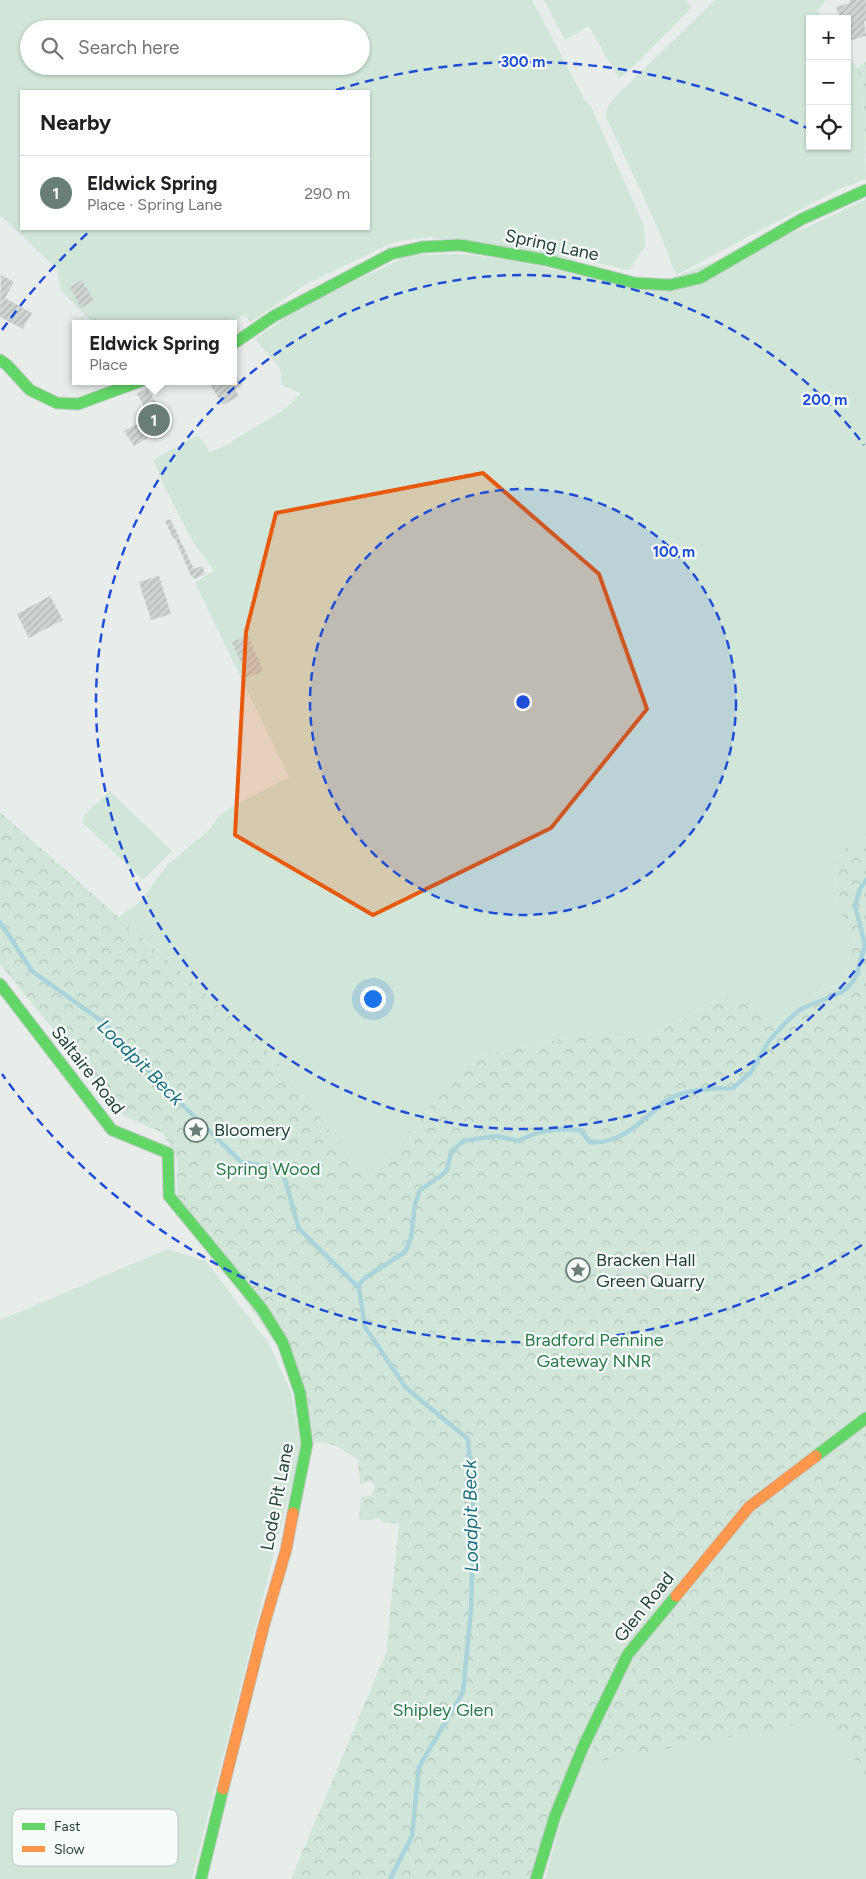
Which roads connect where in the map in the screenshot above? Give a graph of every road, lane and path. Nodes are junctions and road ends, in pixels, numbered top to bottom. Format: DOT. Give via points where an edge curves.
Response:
graph roads {
  1 [pos="865,190"];
  2 [pos="237,341"];
  3 [pos="0,360"];
  4 [pos="130,385"];
  5 [pos="0,984"];
  6 [pos="168,1153"];
  7 [pos="866,1418"];
  8 [pos="200,1879"];
  9 [pos="536,1879"];
  1 -- 2 [label="street, Spring Lane" via="802,219 700,278 670,285 635,283 546,260 460,245 422,247 391,254 274,316"];
  3 -- 4 [label="street" via="30,390 57,403 78,404"];
  5 -- 6 [label="street, Saltaire Road" via="112,1130"];
  6 -- 8 [label="street, Lode Pit Lane" via="169,1196 262,1309 282,1343 300,1393 307,1444 286,1550"];
  7 -- 9 [label="street, Glen Road" via="749,1507 628,1654 579,1756 555,1816"];
}
